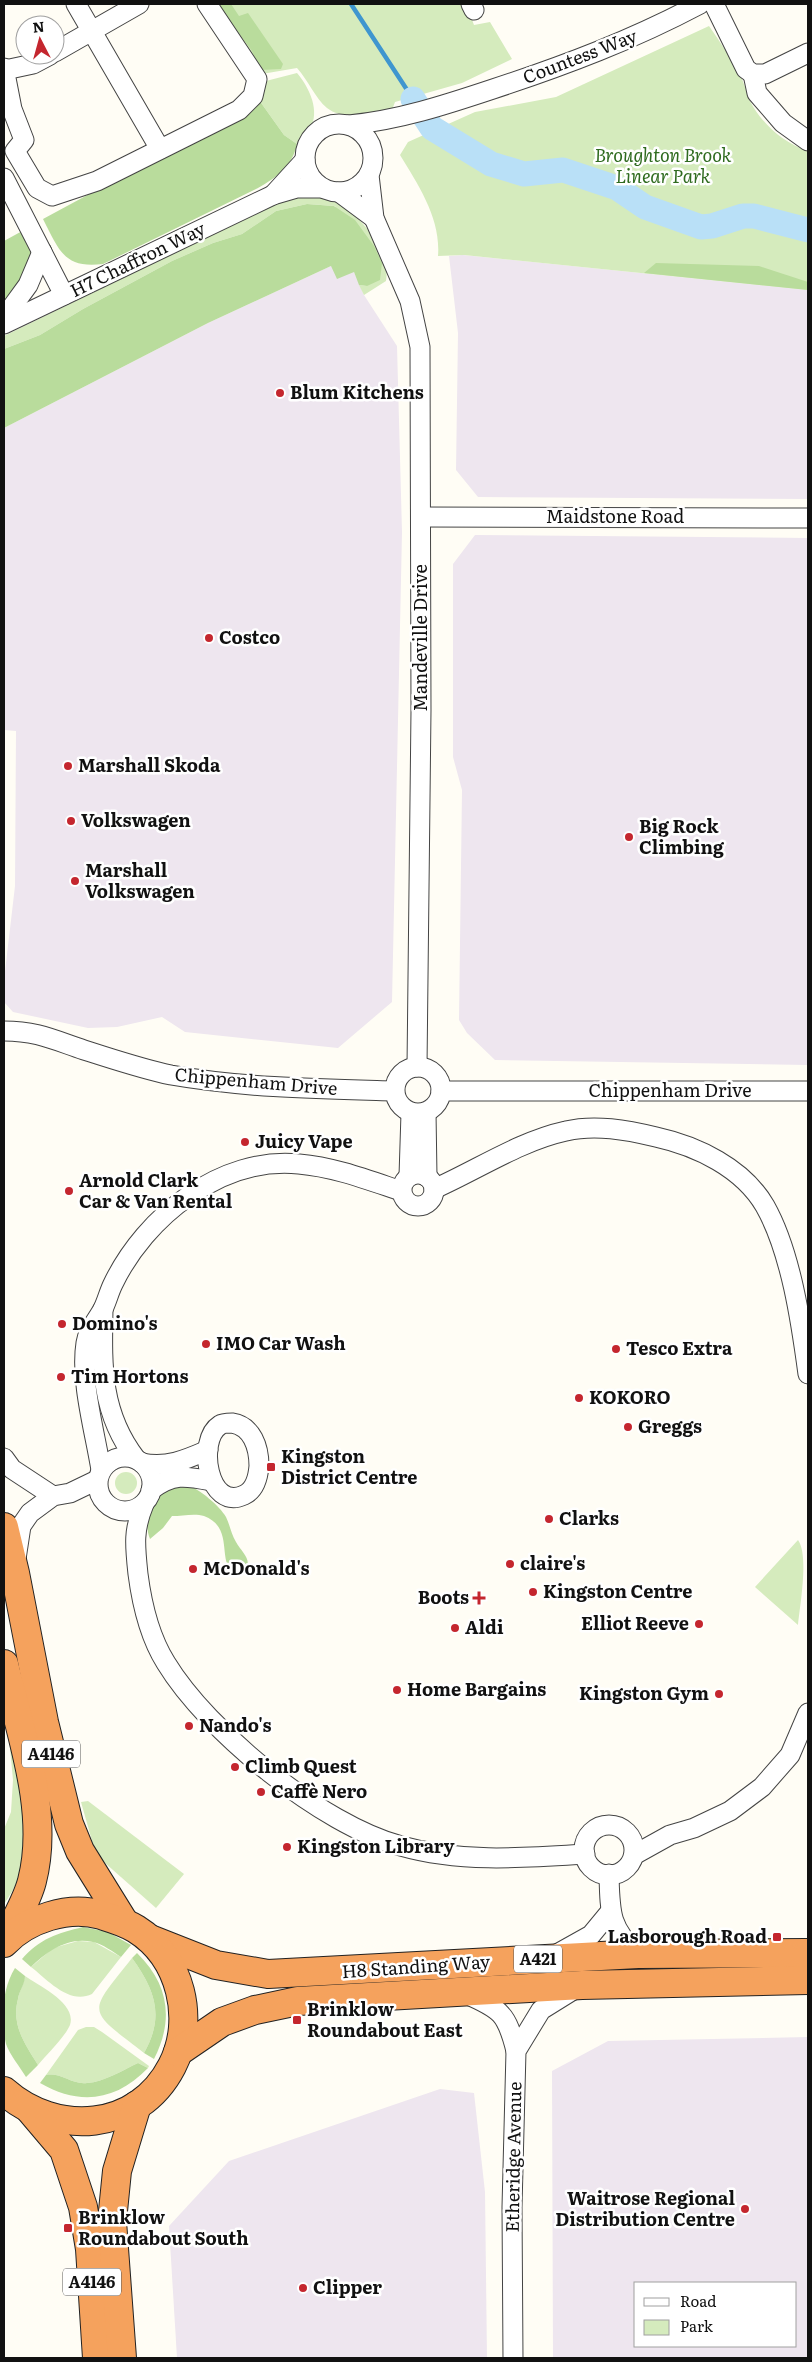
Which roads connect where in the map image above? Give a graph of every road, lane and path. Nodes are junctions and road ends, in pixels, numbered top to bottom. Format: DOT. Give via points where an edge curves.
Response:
graph roads {
  1 [pos="76,4"];
  2 [pos="139,4"];
  3 [pos="207,4"];
  4 [pos="714,4"];
  5 [pos="685,6"];
  6 [pos="92,32"];
  7 [pos="65,47"];
  8 [pos="808,53"];
  9 [pos="27,65"];
  10 [pos="4,69"];
  11 [pos="753,74"];
  12 [pos="398,118"];
  13 [pos="349,125"];
  14 [pos="808,141"];
  15 [pos="160,149"];
  16 [pos="374,152"];
  17 [pos="9,153"];
  18 [pos="305,160"];
  19 [pos="370,175"];
  20 [pos="4,178"];
  21 [pos="330,190"];
  22 [pos="273,194"];
  23 [pos="374,218"];
  24 [pos="42,252"];
  25 [pos="64,295"];
  26 [pos="4,318"];
  27 [pos="4,324"];
  28 [pos="421,516"];
  29 [pos="808,518"];
  30 [pos="4,1031"];
  31 [pos="417,1067"];
  32 [pos="394,1091"];
  33 [pos="441,1091"];
  34 [pos="808,1091"];
  35 [pos="418,1112"];
  36 [pos="418,1183"];
  37 [pos="103,1308"];
  38 [pos="808,1374"];
  39 [pos="208,1450"];
  40 [pos="4,1458"];
  41 [pos="139,1461"];
  42 [pos="99,1475"];
  43 [pos="212,1481"];
  44 [pos="62,1494"];
  45 [pos="147,1497"];
  46 [pos="111,1506"];
  47 [pos="4,1527"];
  48 [pos="134,1539"];
  49 [pos="15,1572"];
  50 [pos="4,1664"];
  51 [pos="808,1713"];
  52 [pos="627,1832"];
  53 [pos="670,1835"];
  54 [pos="585,1854"];
  55 [pos="634,1855"];
  56 [pos="609,1874"];
  57 [pos="610,1912"];
  58 [pos="124,1922"];
  59 [pos="150,1939"];
  60 [pos="4,1942"];
  61 [pos="808,1953"];
  62 [pos="638,1954"];
  63 [pos="541,1959"];
  64 [pos="808,1980"];
  65 [pos="582,1985"];
  66 [pos="462,1992"];
  67 [pos="516,2051"];
  68 [pos="175,2060"];
  69 [pos="4,2091"];
  70 [pos="146,2097"];
  71 [pos="31,2111"];
  72 [pos="97,2358"];
  73 [pos="122,2358"];
  74 [pos="513,2358"];
  1 -- 6 [label="street"];
  2 -- 6 [label="street"];
  3 -- 15 [label="street" via="257,79 253,96 239,110"];
  4 -- 11 [label="street" via="746,69"];
  5 -- 12 [label="street, Countess Way" via="457,101"];
  6 -- 7 [label="street"];
  6 -- 15 [label="street"];
  8 -- 11 [label="street" via="765,74"];
  9 -- 10 [label="street"];
  10 -- 17 [label="street" via="12,109 24,140"];
  11 -- 14 [label="street" via="757,94 783,123"];
  12 -- 13 [label="street, Countess Way"];
  12 -- 16 [label="street" via="382,134"];
  13 -- 16 [label="street" via="365,135"];
  13 -- 18 [label="street" via="340,123 322,128 309,142"];
  15 -- 17 [label="street" via="97,182 52,196 38,188"];
  16 -- 19 [label="street"];
  18 -- 21 [label="street" via="310,176"];
  18 -- 22 [label="street, H7 Chaffron Way"];
  19 -- 21 [label="street" via="356,188"];
  19 -- 23 [label="street, Mandeville Drive"];
  20 -- 24 [label="street"];
  21 -- 22 [label="street, H7 Chaffron Way" via="297,188"];
  21 -- 23 [label="street, Mandeville Drive"];
  22 -- 25 [label="street, H7 Chaffron Way"];
  23 -- 28 [label="street, Mandeville Drive" via="410,300 420,347"];
  24 -- 25 [label="street"];
  24 -- 26 [label="street" via="28,285"];
  25 -- 27 [label="street, H7 Chaffron Way"];
  28 -- 29 [label="street, Maidstone Road"];
  28 -- 31 [label="street, Mandeville Drive"];
  30 -- 32 [label="street, Chippenham Drive" via="44,1034 133,1066 225,1083"];
  31 -- 32 [label="street" via="398,1076"];
  31 -- 33 [label="street" via="433,1072"];
  32 -- 35 [label="street" via="397,1102"];
  33 -- 34 [label="street, Chippenham Drive"];
  33 -- 35 [label="street" via="437,1104"];
  35 -- 36 [label="street"];
  36 -- 37 [label="street" via="298,1164 256,1168 218,1179 178,1203 146,1232 121,1267"];
  36 -- 38 [label="street" via="566,1131 595,1128 669,1140 715,1159 734,1170 764,1206 781,1246 796,1303"];
  37 -- 41 [label="street" via="102,1363 110,1413 126,1446"];
  37 -- 42 [label="street" via="86,1342 85,1365"];
  39 -- 41 [label="street" via="176,1464 155,1466"];
  39 -- 43 [label="street"];
  39 -- 43 [label="street" via="220,1425 232,1422 242,1424 250,1432 259,1459 254,1485 249,1493 239,1498 230,1498 218,1491"];
  40 -- 44 [label="street" via="12,1470"];
  41 -- 42 [label="street" via="120,1457 112,1460"];
  41 -- 45 [label="street" via="150,1476"];
  42 -- 44 [label="street"];
  42 -- 46 [label="street" via="98,1488"];
  43 -- 45 [label="street" via="178,1477 164,1480"];
  44 -- 46 [label="street"];
  44 -- 49 [label="street" via="30,1513 21,1526"];
  45 -- 46 [label="street" via="131,1511"];
  45 -- 48 [label="street"];
  46 -- 48 [label="street"];
  47 -- 49 [label="highway, A4146"];
  48 -- 54 [label="street" via="146,1621 165,1662 190,1698 290,1790 365,1834 400,1846 442,1855 504,1859"];
  49 -- 58 [label="highway, A4146" via="44,1722 69,1824 80,1851"];
  50 -- 60 [label="highway, A4146" via="35,1794 39,1843 32,1882"];
  51 -- 53 [label="street" via="790,1755 762,1787 730,1811"];
  52 -- 53 [label="street"];
  52 -- 54 [label="street" via="614,1825 598,1828 587,1839"];
  52 -- 55 [label="street" via="634,1846"];
  53 -- 55 [label="street"];
  54 -- 56 [label="street" via="594,1869"];
  55 -- 56 [label="street" via="625,1869"];
  56 -- 57 [label="street"];
  57 -- 62 [label="street" via="625,1940"];
  57 -- 63 [label="street" via="591,1935 568,1949"];
  58 -- 59 [label="highway"];
  58 -- 60 [label="highway" via="93,1912 62,1913 31,1923"];
  59 -- 63 [label="highway, H8 Standing Way / A421" via="216,1965 268,1974"];
  59 -- 68 [label="highway" via="170,1963 181,1991 184,2022"];
  61 -- 62 [label="highway, H8 Standing Way / A421"];
  62 -- 63 [label="highway, H8 Standing Way / A421"];
  64 -- 65 [label="highway, H8 Standing Way / A421"];
  65 -- 66 [label="highway, H8 Standing Way / A421"];
  65 -- 67 [label="street" via="542,2010"];
  66 -- 67 [label="street, Etheridge Avenue" via="495,2007 510,2027"];
  66 -- 68 [label="highway, H8 Standing Way / A421" via="298,2001 255,2010 222,2022"];
  67 -- 74 [label="street, Etheridge Avenue"];
  68 -- 70 [label="highway"];
  69 -- 71 [label="highway"];
  70 -- 71 [label="highway" via="112,2117 85,2122 57,2120"];
  70 -- 73 [label="highway, A4146" via="117,2171 112,2221"];
  71 -- 72 [label="highway, A4146" via="64,2150 83,2207 90,2249"];
}
